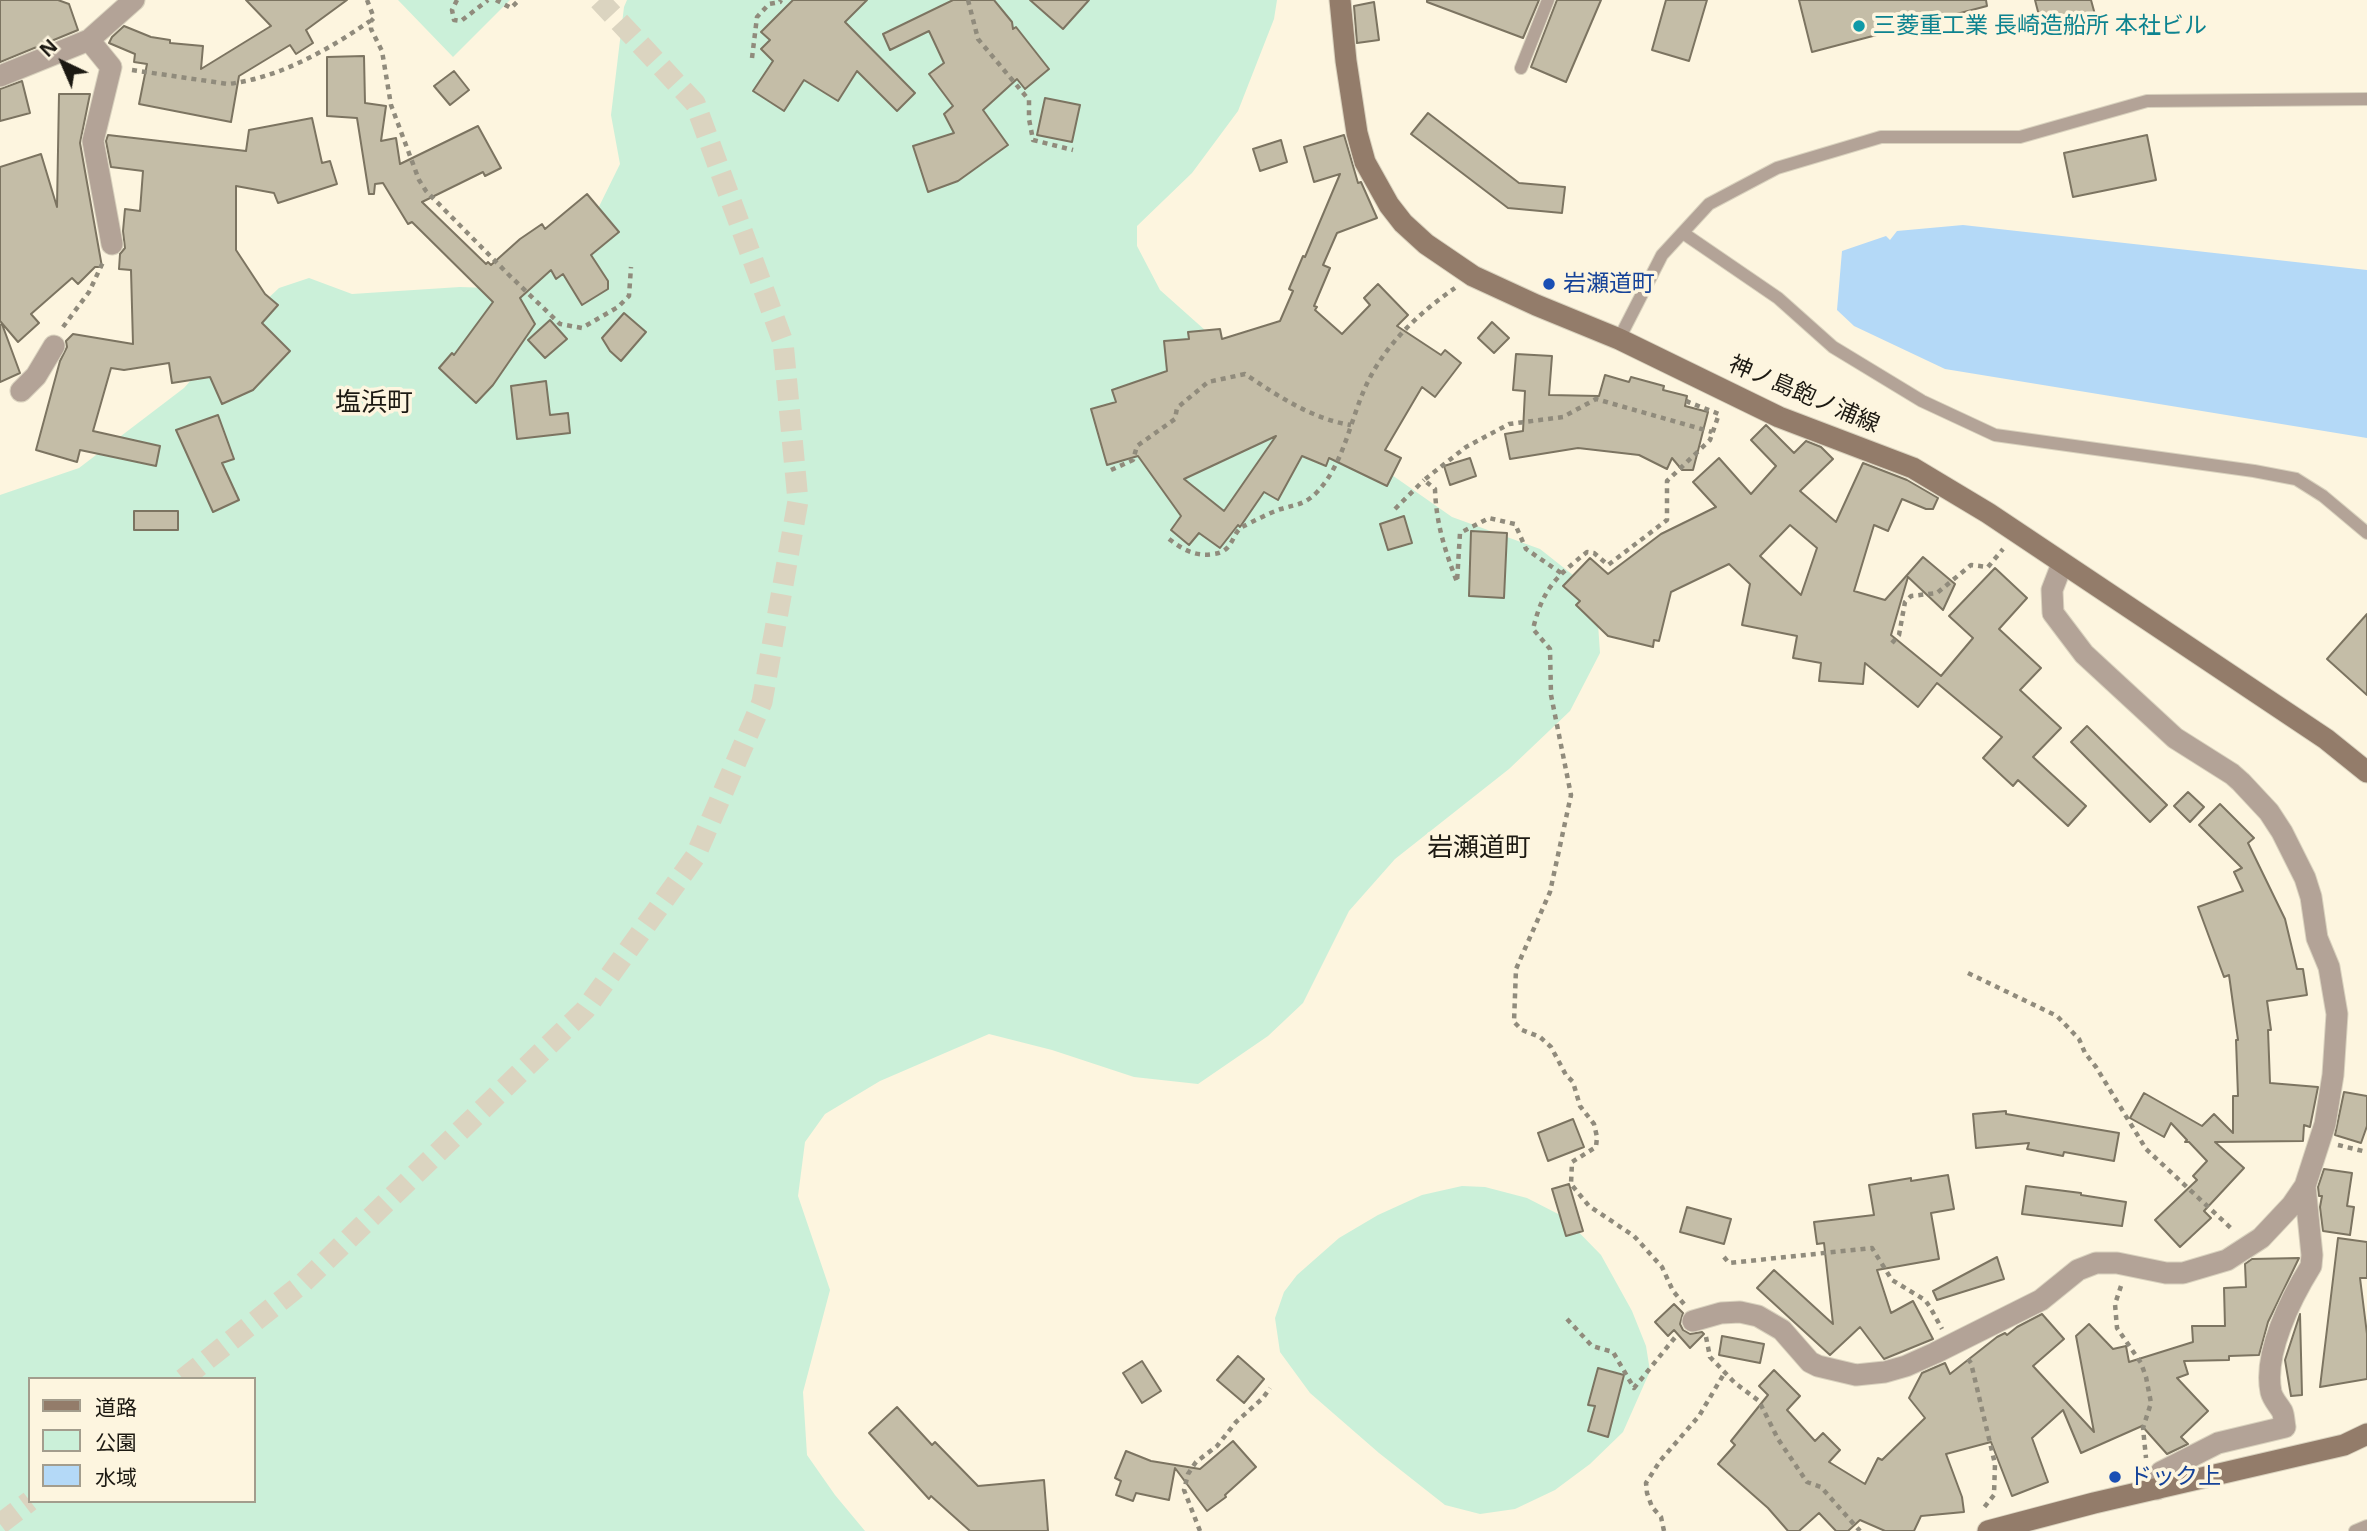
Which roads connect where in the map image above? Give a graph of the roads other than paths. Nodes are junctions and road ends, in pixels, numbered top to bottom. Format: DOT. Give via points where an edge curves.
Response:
graph roads {
  1 [pos="134,0"];
  2 [pos="1340,0"];
  3 [pos="1548,0"];
  4 [pos="89,40"];
  5 [pos="1521,68"];
  6 [pos="0,76"];
  7 [pos="2367,99"];
  8 [pos="1683,233"];
  9 [pos="112,244"];
  10 [pos="1619,339"];
  11 [pos="54,346"];
  12 [pos="21,391"];
  13 [pos="2367,533"];
  14 [pos="2063,564"];
  15 [pos="2367,772"];
  16 [pos="2305,1186"];
  17 [pos="1692,1320"];
  18 [pos="2367,1434"];
  19 [pos="2157,1485"];
  20 [pos="2367,1526"];
  21 [pos="1988,1531"];
  22 [pos="2355,1531"];
  1 -- 4 [label="street"];
  2 -- 10 [label="main road, 神ノ島飽ノ浦線" via="1365,162 1377,188 1403,223 1473,276"];
  3 -- 5 [label="lane"];
  4 -- 6 [label="street"];
  4 -- 9 [label="street" via="111,67 93,141"];
  7 -- 8 [label="lane" via="2147,101 2020,137 1881,136 1777,168 1709,204"];
  8 -- 10 [label="lane" via="1662,255"];
  8 -- 13 [label="lane" via="1778,298 1833,346 1922,401 1995,435 2296,479"];
  10 -- 14 [label="main road, 神ノ島飽ノ浦線" via="1779,417 1913,468"];
  11 -- 12 [label="street"];
  14 -- 15 [label="main road, 神ノ島飽ノ浦線"];
  14 -- 16 [label="street" via="2052,590 2053,613 2084,654 2175,738 2241,782 2269,812 2305,878 2337,1014 2325,1125"];
  16 -- 17 [label="street" via="2261,1238 2227,1260 2183,1273 2096,1263 2078,1270 2041,1300 1935,1353 1870,1375 1810,1362 1782,1330 1758,1316 1721,1313"];
  16 -- 19 [label="street" via="2311,1266 2280,1328 2270,1374 2271,1391 2285,1427 2218,1443 2161,1472"];
  18 -- 19 [label="main road" via="2344,1445"];
  19 -- 21 [label="main road"];
  20 -- 22 [label="lane"];
}
